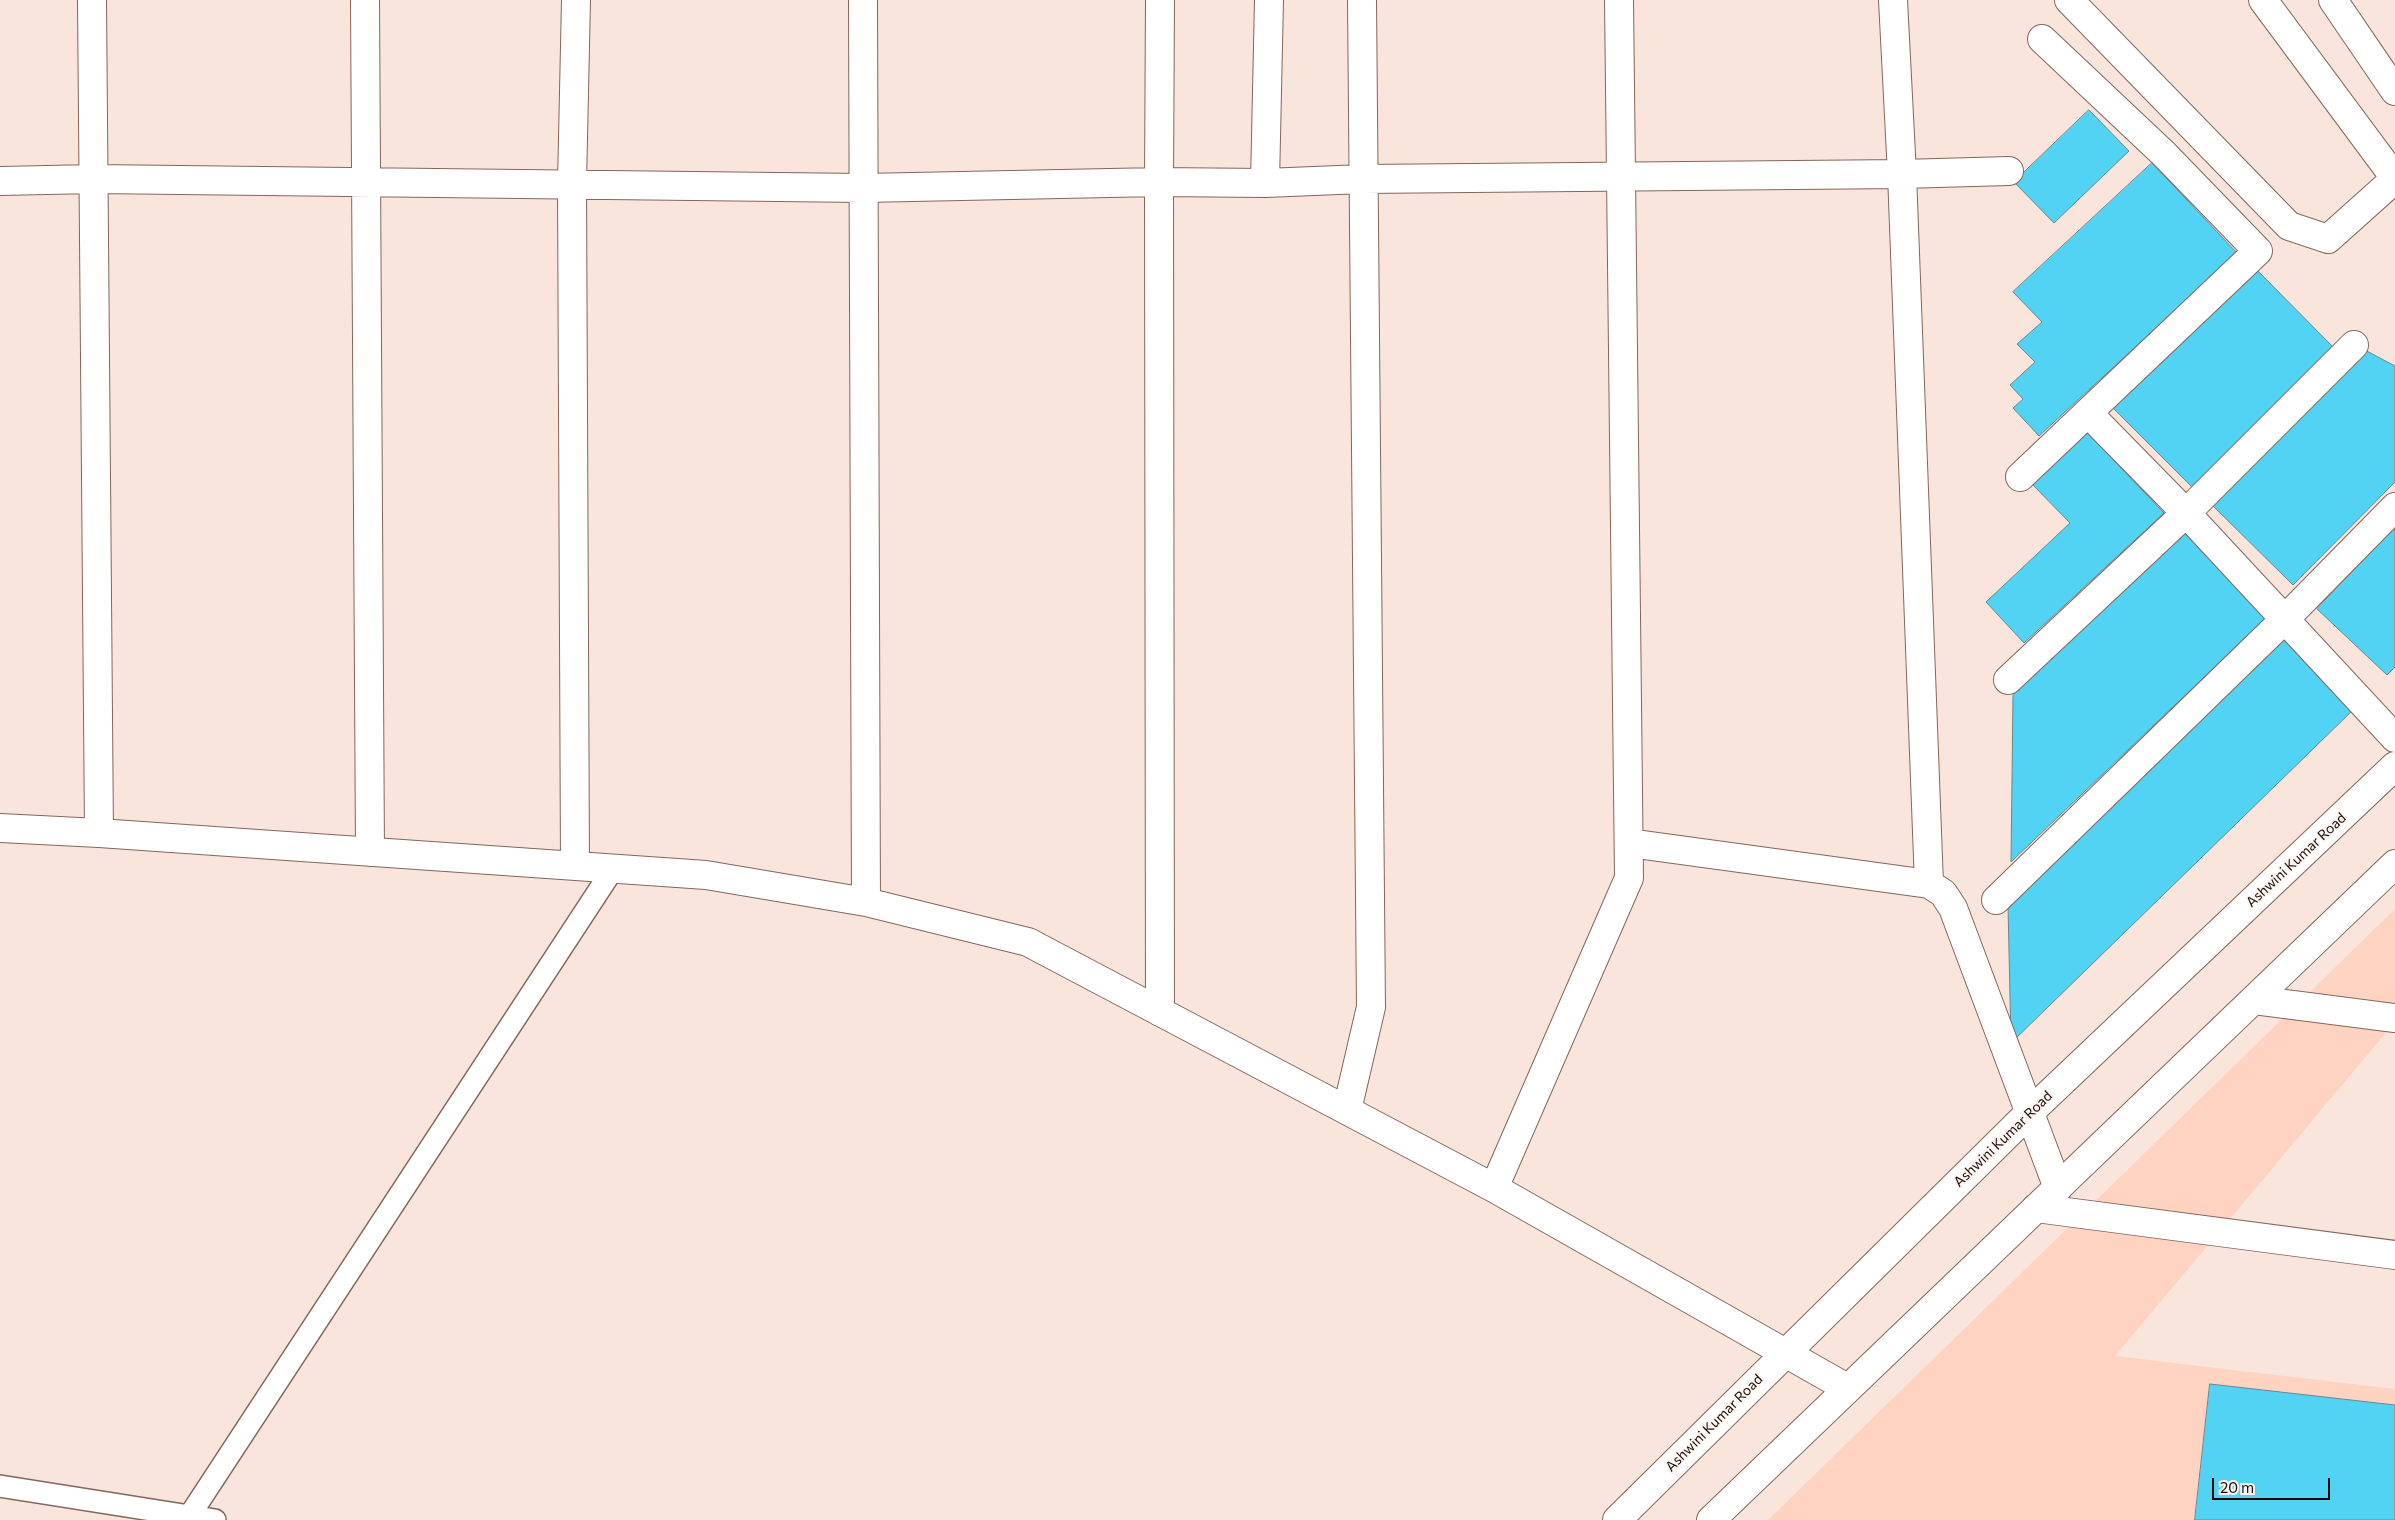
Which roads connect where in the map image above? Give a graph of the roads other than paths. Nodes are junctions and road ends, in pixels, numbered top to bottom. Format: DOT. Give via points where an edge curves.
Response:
graph roads {
  1 [pos="92,0"];
  2 [pos="365,0"];
  3 [pos="576,0"];
  4 [pos="863,0"];
  5 [pos="1160,0"];
  6 [pos="1269,0"];
  7 [pos="1362,0"];
  8 [pos="1619,0"];
  9 [pos="1893,0"];
  10 [pos="2070,0"];
  11 [pos="2263,0"];
  12 [pos="2333,0"];
  13 [pos="2042,39"];
  14 [pos="2395,91"];
  15 [pos="2009,171"];
  16 [pos="1902,174"];
  17 [pos="1620,177"];
  18 [pos="94,179"];
  19 [pos="1363,179"];
  20 [pos="2395,179"];
  21 [pos="0,181"];
  22 [pos="368,182"];
  23 [pos="1158,182"];
  24 [pos="572,184"];
  25 [pos="1265,184"];
  26 [pos="863,188"];
  27 [pos="2354,345"];
  28 [pos="2088,413"];
  29 [pos="2020,478"];
  30 [pos="2395,507"];
  31 [pos="2186,513"];
  32 [pos="2284,620"];
  33 [pos="2008,680"];
  34 [pos="2395,738"];
  35 [pos="2395,766"];
  36 [pos="0,828"];
  37 [pos="99,833"];
  38 [pos="1629,843"];
  39 [pos="370,852"];
  40 [pos="2395,864"];
  41 [pos="576,866"];
  42 [pos="613,869"];
  43 [pos="1929,884"];
  44 [pos="1996,900"];
  45 [pos="866,902"];
  46 [pos="2254,1000"];
  47 [pos="1160,1012"];
  48 [pos="2395,1018"];
  49 [pos="1348,1110"];
  50 [pos="2029,1113"];
  51 [pos="1494,1188"];
  52 [pos="2058,1188"];
  53 [pos="2036,1208"];
  54 [pos="2395,1256"];
  55 [pos="1785,1352"];
  56 [pos="1847,1388"];
  57 [pos="0,1486"];
  58 [pos="190,1514"];
  59 [pos="215,1520"];
  60 [pos="1617,1520"];
  61 [pos="1711,1520"];
  1 -- 18 [label="street"];
  2 -- 22 [label="street"];
  3 -- 24 [label="street"];
  4 -- 26 [label="street"];
  5 -- 23 [label="street"];
  6 -- 25 [label="street"];
  7 -- 19 [label="street"];
  8 -- 17 [label="street"];
  9 -- 16 [label="street"];
  10 -- 20 [label="street" via="2289,226 2328,239"];
  11 -- 20 [label="street"];
  12 -- 14 [label="street"];
  13 -- 28 [label="street" via="2164,154 2258,251"];
  15 -- 16 [label="street"];
  16 -- 17 [label="street"];
  16 -- 43 [label="street"];
  17 -- 19 [label="street"];
  17 -- 38 [label="street"];
  18 -- 21 [label="street"];
  18 -- 22 [label="street"];
  18 -- 37 [label="street"];
  19 -- 25 [label="street"];
  19 -- 49 [label="street" via="1371,1007"];
  22 -- 24 [label="street"];
  22 -- 39 [label="street"];
  23 -- 25 [label="street"];
  23 -- 26 [label="street"];
  23 -- 47 [label="street"];
  24 -- 26 [label="street"];
  24 -- 41 [label="street"];
  26 -- 45 [label="street"];
  27 -- 31 [label="street"];
  28 -- 29 [label="street"];
  28 -- 31 [label="street"];
  30 -- 32 [label="street"];
  31 -- 32 [label="street"];
  31 -- 33 [label="street"];
  32 -- 34 [label="street"];
  32 -- 44 [label="street"];
  35 -- 50 [label="street, Ashwini Kumar Road"];
  36 -- 37 [label="street"];
  37 -- 39 [label="street"];
  38 -- 43 [label="street"];
  38 -- 51 [label="street" via="1629,878 1625,892"];
  39 -- 41 [label="street"];
  40 -- 46 [label="street"];
  41 -- 42 [label="street"];
  42 -- 45 [label="street" via="706,875"];
  42 -- 58 [label="lane"];
  43 -- 50 [label="street" via="1943,893 1953,908"];
  45 -- 47 [label="street" via="1028,942"];
  46 -- 48 [label="street"];
  46 -- 52 [label="street"];
  47 -- 49 [label="street"];
  49 -- 51 [label="street"];
  50 -- 52 [label="street"];
  50 -- 55 [label="street, Ashwini Kumar Road"];
  51 -- 55 [label="street"];
  52 -- 53 [label="street"];
  53 -- 54 [label="street"];
  53 -- 56 [label="street"];
  55 -- 56 [label="street"];
  55 -- 60 [label="street, Ashwini Kumar Road"];
  56 -- 61 [label="street"];
  57 -- 58 [label="lane"];
  58 -- 59 [label="lane"];
}
